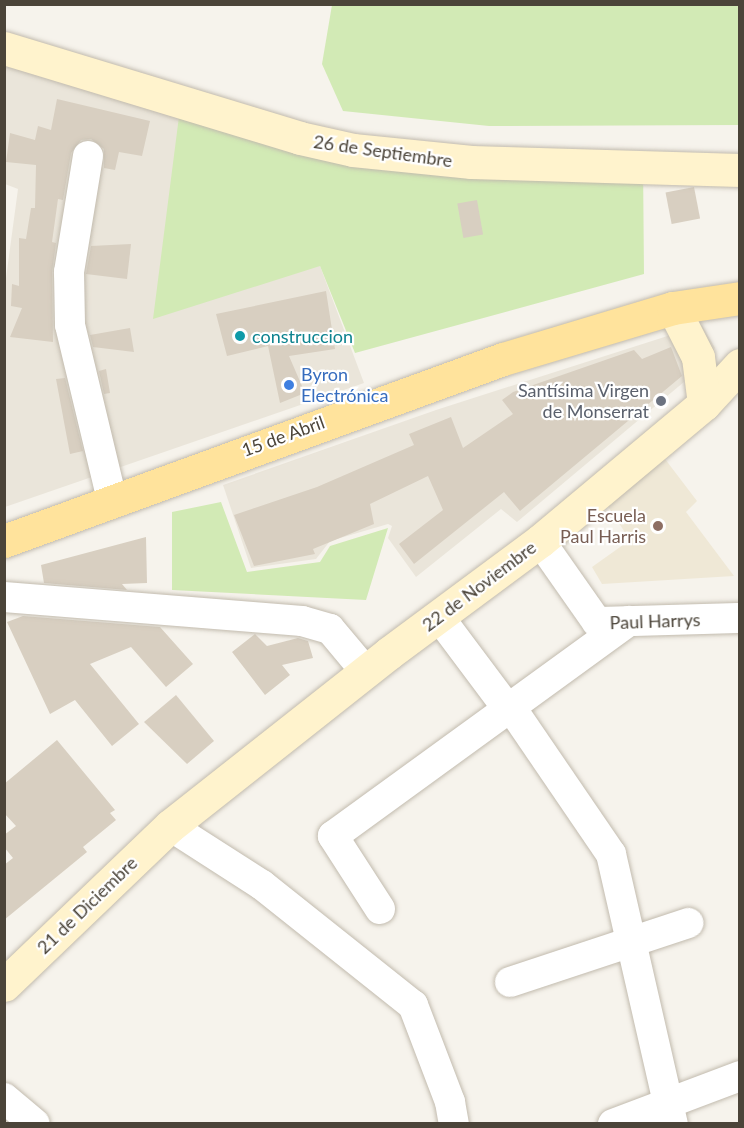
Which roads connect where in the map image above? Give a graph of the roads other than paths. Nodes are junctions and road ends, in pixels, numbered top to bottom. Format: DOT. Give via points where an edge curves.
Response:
graph roads {
  1 [pos="4,48"];
  2 [pos="88,156"];
  3 [pos="740,170"];
  4 [pos="740,298"];
  5 [pos="673,308"];
  6 [pos="740,365"];
  7 [pos="704,404"];
  8 [pos="112,500"];
  9 [pos="4,541"];
  10 [pos="540,541"];
  11 [pos="4,597"];
  12 [pos="439,617"];
  13 [pos="740,618"];
  14 [pos="630,621"];
  15 [pos="366,672"];
  16 [pos="508,707"];
  17 [pos="170,826"];
  18 [pos="380,909"];
  19 [pos="688,923"];
  20 [pos="634,942"];
  21 [pos="510,982"];
  22 [pos="4,985"];
  23 [pos="740,1076"];
  24 [pos="4,1098"];
  25 [pos="671,1112"];
  26 [pos="452,1113"];
  27 [pos="35,1124"];
  28 [pos="613,1124"];
  1 -- 3 [label="street, 26 de Septiembre" via="290,135 353,150 471,162"];
  2 -- 8 [label="street" via="69,272 70,325"];
  4 -- 5 [label="main road, 15 de Abril"];
  5 -- 7 [label="street" via="698,357"];
  5 -- 8 [label="main road, 15 de Abril" via="492,363"];
  6 -- 7 [label="street, 22 de Noviembre"];
  7 -- 10 [label="street, 22 de Noviembre"];
  8 -- 9 [label="main road, 15 de Abril"];
  10 -- 12 [label="street, 22 de Noviembre"];
  10 -- 14 [label="street, Paul Harrys" via="597,622"];
  11 -- 15 [label="street" via="302,621 330,629"];
  12 -- 15 [label="street, 22 de Noviembre"];
  12 -- 16 [label="street"];
  13 -- 14 [label="street, Paul Harrys"];
  14 -- 16 [label="street"];
  15 -- 17 [label="street, 22 de Noviembre"];
  16 -- 18 [label="street" via="333,836"];
  16 -- 20 [label="street" via="611,854"];
  17 -- 22 [label="street, 21 de Diciembre"];
  17 -- 26 [label="street" via="262,885 413,1005"];
  19 -- 20 [label="street"];
  20 -- 21 [label="street"];
  20 -- 25 [label="street"];
  23 -- 25 [label="street"];
  24 -- 27 [label="street"];
  25 -- 28 [label="street"];
}
